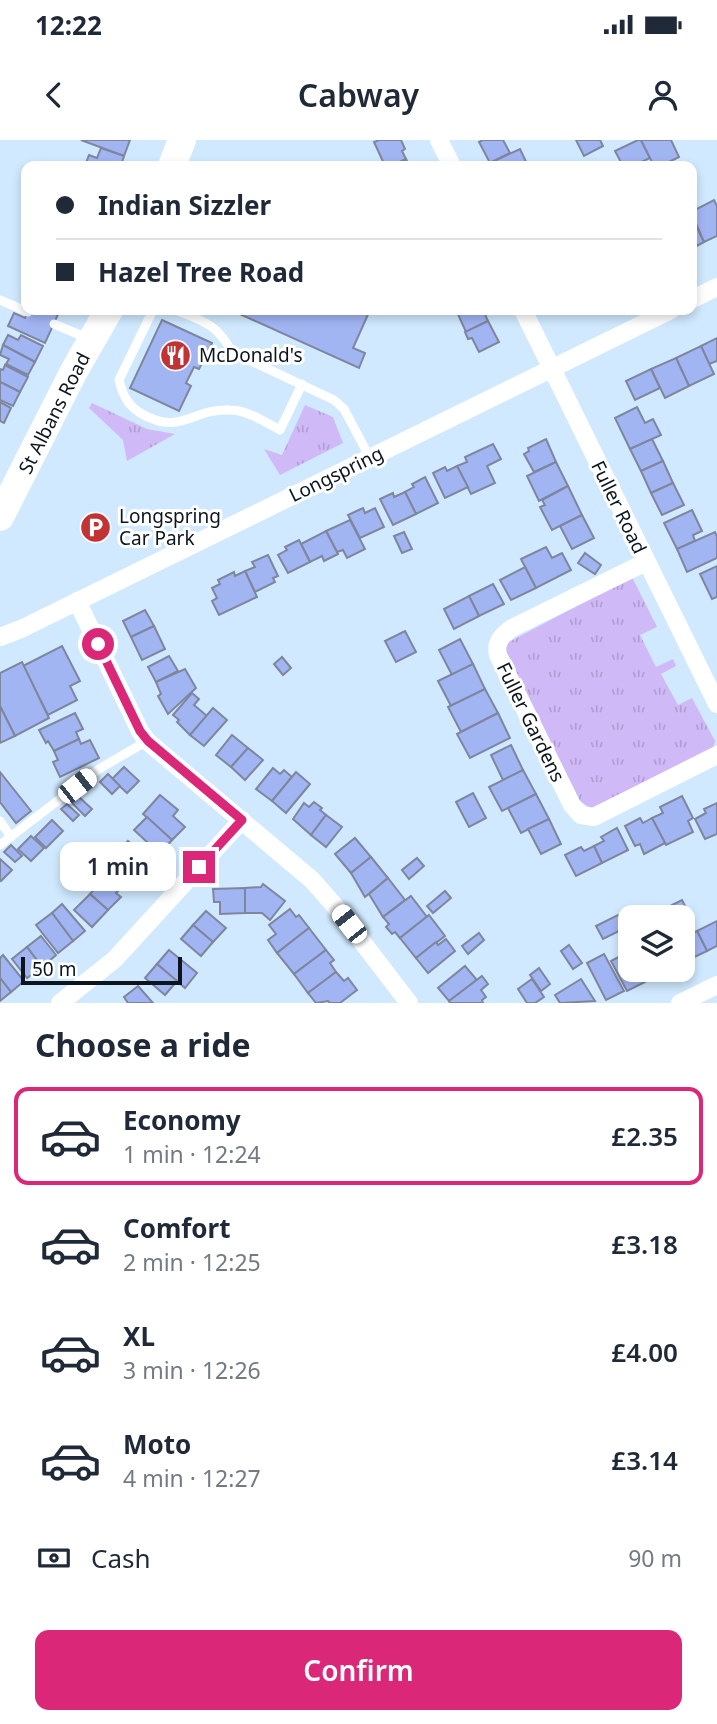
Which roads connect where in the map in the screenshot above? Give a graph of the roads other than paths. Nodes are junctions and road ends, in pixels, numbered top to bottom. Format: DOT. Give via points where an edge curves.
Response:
graph roads {
  1 [pos="182,140"];
  2 [pos="439,140"];
  3 [pos="174,161"];
  4 [pos="450,161"];
  5 [pos="717,287"];
  6 [pos="697,297"];
  7 [pos="0,300"];
  8 [pos="21,309"];
  9 [pos="106,315"];
  10 [pos="151,315"];
  11 [pos="187,315"];
  12 [pos="525,315"];
  13 [pos="661,315"];
  14 [pos="54,324"];
  15 [pos="92,340"];
  16 [pos="552,369"];
  17 [pos="302,384"];
  18 [pos="370,458"];
  19 [pos="0,517"];
  20 [pos="646,562"];
  21 [pos="77,601"];
  22 [pos="0,637"];
  23 [pos="717,704"];
  24 [pos="148,741"];
  25 [pos="717,755"];
  26 [pos="242,820"];
  27 [pos="0,821"];
  28 [pos="11,837"];
  29 [pos="0,845"];
  30 [pos="717,985"];
  31 [pos="60,1003"];
  32 [pos="409,1003"];
  33 [pos="680,1003"];
  1 -- 3 [label="main road"];
  2 -- 4 [label="street"];
  5 -- 6 [label="street"];
  7 -- 8 [label="lane"];
  9 -- 15 [label="main road, St Albans Road"];
  10 -- 17 [label="lane" via="119,380 126,402 153,420 168,424 233,410 280,430"];
  11 -- 17 [label="lane" via="215,327 232,352"];
  12 -- 16 [label="street, Fuller Road"];
  13 -- 16 [label="street, Longspring"];
  14 -- 15 [label="lane"];
  15 -- 19 [label="main road, St Albans Road"];
  16 -- 18 [label="street, Longspring"];
  16 -- 20 [label="street, Fuller Road"];
  17 -- 18 [label="lane" via="344,408"];
  18 -- 21 [label="street, Longspring"];
  20 -- 23 [label="street, Fuller Road"];
  20 -- 25 [label="street, Fuller Gardens" via="513,628 499,641 498,655 581,815 594,817"];
  21 -- 22 [label="street, Longspring"];
  21 -- 24 [label="street"];
  24 -- 26 [label="street"];
  24 -- 28 [label="lane" via="99,769"];
  26 -- 31 [label="street" via="115,960"];
  26 -- 32 [label="street" via="312,880"];
  27 -- 28 [label="lane"];
  28 -- 29 [label="lane"];
  30 -- 33 [label="street"];
}
